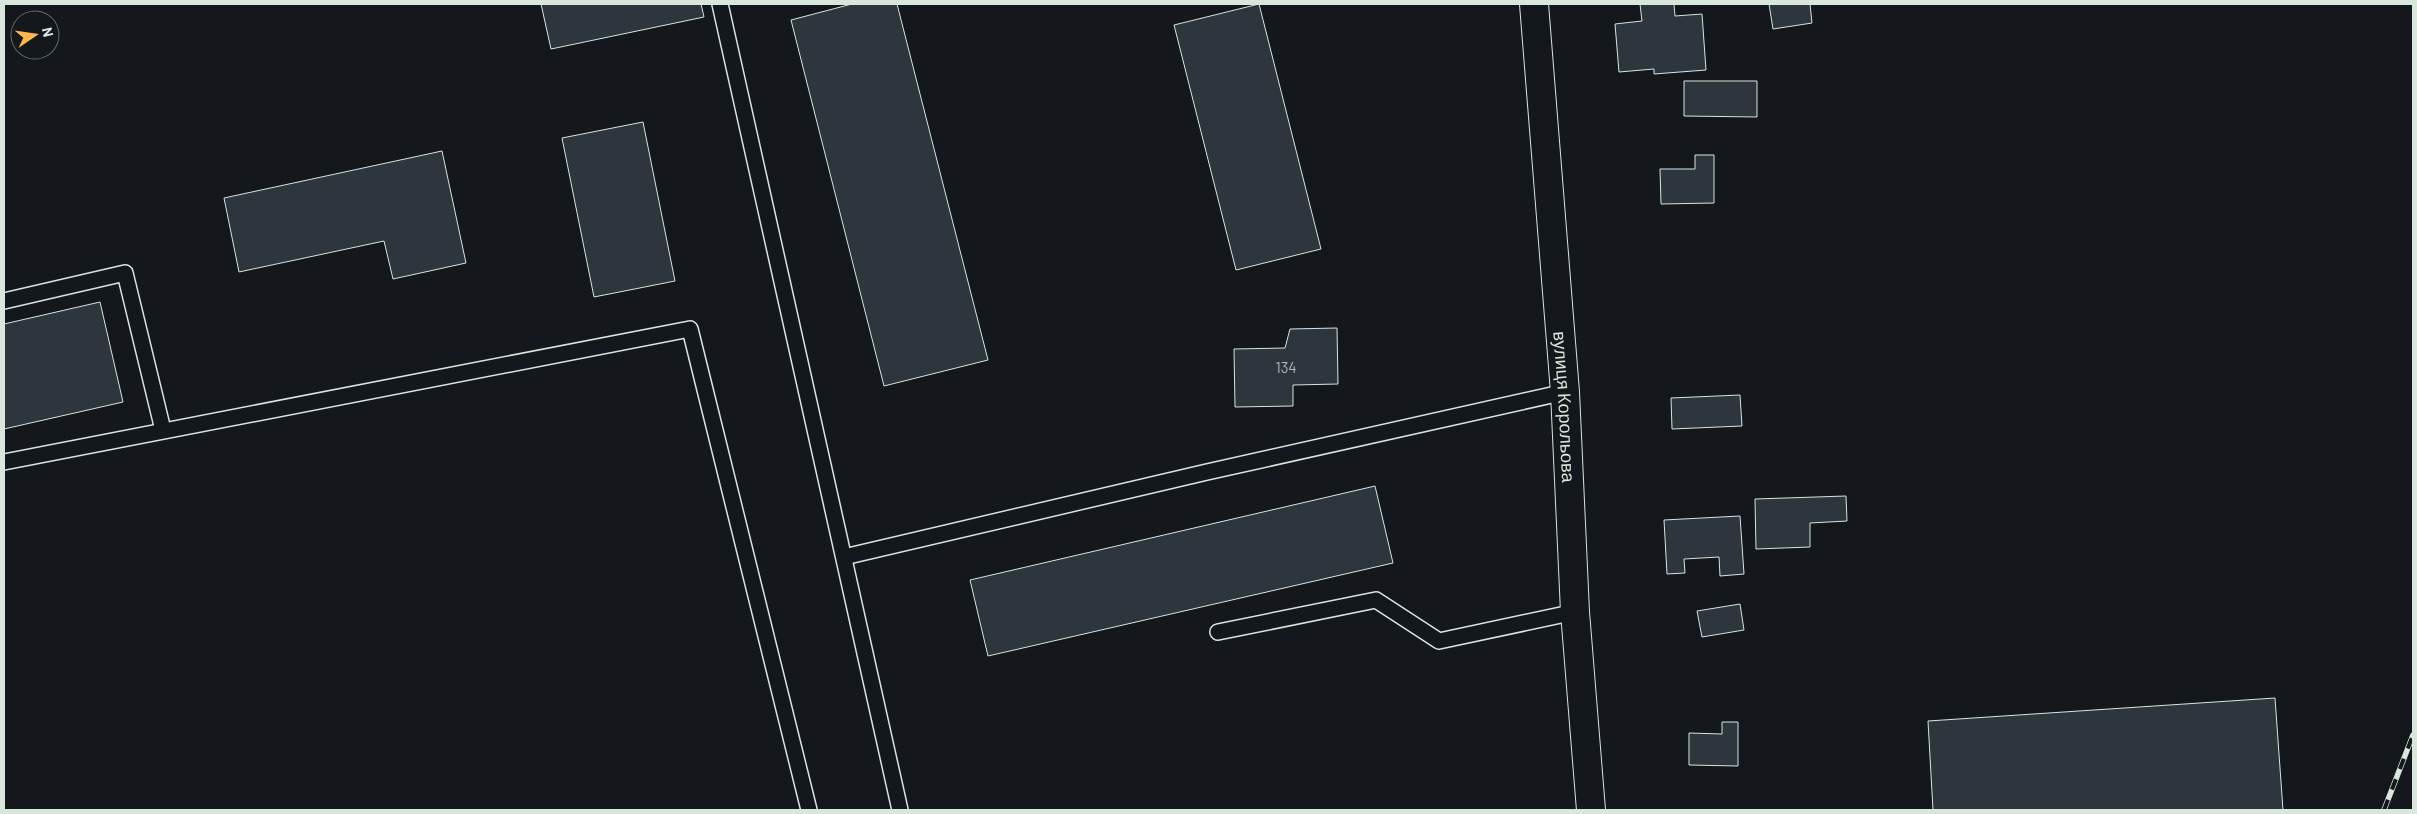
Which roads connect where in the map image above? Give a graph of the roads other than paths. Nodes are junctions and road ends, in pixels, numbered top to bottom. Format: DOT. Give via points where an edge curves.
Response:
graph roads {
  1 [pos="720,4"];
  2 [pos="1534,4"];
  3 [pos="4,301"];
  4 [pos="1565,392"];
  5 [pos="163,430"];
  6 [pos="4,462"];
  7 [pos="844,557"];
  8 [pos="1575,612"];
  9 [pos="1218,632"];
  10 [pos="809,810"];
  11 [pos="900,810"];
  12 [pos="1591,810"];
  1 -- 7 [label="lane"];
  2 -- 4 [label="main road, вулиця Корольова"];
  3 -- 5 [label="lane" via="125,273"];
  4 -- 7 [label="lane"];
  4 -- 8 [label="main road, вулиця Корольова"];
  5 -- 6 [label="lane"];
  5 -- 10 [label="lane" via="690,329"];
  7 -- 11 [label="lane"];
  8 -- 9 [label="lane" via="1439,641 1376,600"];
  8 -- 12 [label="main road, вулиця Корольова"];
}
